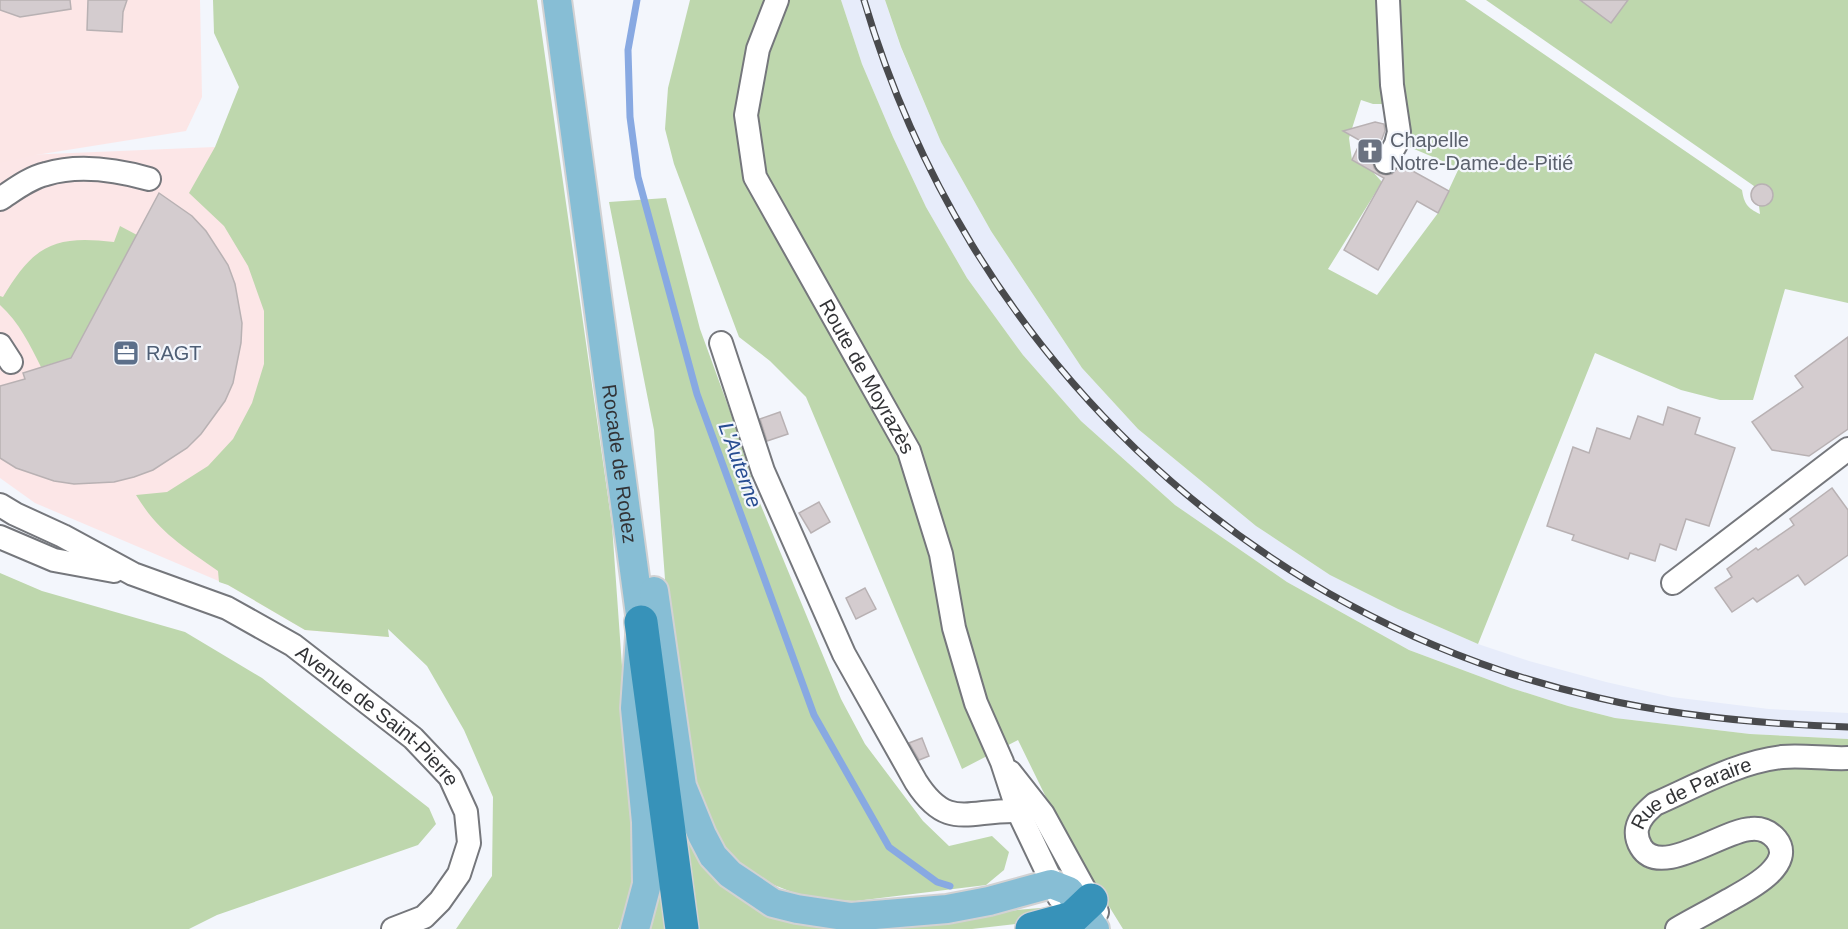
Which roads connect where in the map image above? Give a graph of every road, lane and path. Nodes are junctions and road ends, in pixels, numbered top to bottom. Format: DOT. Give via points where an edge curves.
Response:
graph roads {
  1 [pos="557,0"];
  2 [pos="777,0"];
  3 [pos="1388,0"];
  4 [pos="1386,162"];
  5 [pos="149,179"];
  6 [pos="0,199"];
  7 [pos="721,343"];
  8 [pos="613,417"];
  9 [pos="1848,449"];
  10 [pos="0,505"];
  11 [pos="0,537"];
  12 [pos="133,574"];
  13 [pos="1673,583"];
  14 [pos="641,622"];
  15 [pos="1848,758"];
  16 [pos="1002,762"];
  17 [pos="1018,811"];
  18 [pos="1051,884"];
  19 [pos="1087,919"];
  20 [pos="393,929"];
  21 [pos="635,929"];
  22 [pos="682,929"];
  23 [pos="1032,929"];
  24 [pos="1677,929"];
  1 -- 8 [label="main road, Rocade de Rodez"];
  2 -- 16 [label="street, Route de Moyrazès" via="758,49 746,115 755,177 909,451 941,554 954,628 976,703"];
  3 -- 4 [label="street" via="1392,85 1399,132"];
  5 -- 6 [label="street" via="120,171 67,171 45,174"];
  7 -- 17 [label="street" via="763,471 844,654 921,790 941,811 958,816"];
  8 -- 14 [label="main road, Rocade de Rodez"];
  8 -- 18 [label="main road" via="634,438 682,786 713,856 730,874 773,903 851,917 947,909"];
  9 -- 13 [label="street"];
  10 -- 12 [label="street, Avenue de Saint-Pierre"];
  11 -- 12 [label="street, Avenue de Saint-Pierre" via="54,560"];
  12 -- 20 [label="street, Avenue de Saint-Pierre" via="227,608 293,645 412,738 450,777 466,812 469,843 459,874 424,917"];
  14 -- 21 [label="main road" via="635,708 646,822 647,884"];
  14 -- 22 [label="highway, Rocade de Rodez"];
  15 -- 24 [label="street, Rue de Paraire" via="1766,760 1733,769 1655,804 1646,812 1636,831 1637,840 1654,857 1674,857 1749,829 1769,833 1780,847 1780,856 1767,877"];
  16 -- 17 [label="street, Route de Moyrazès"];
  16 -- 19 [label="street, Route de Moyrazès" via="1043,814"];
  17 -- 18 [label="street, Route de Moyrazès"];
  18 -- 19 [label="main road" via="1069,891"];
  19 -- 23 [label="highway"];
}
